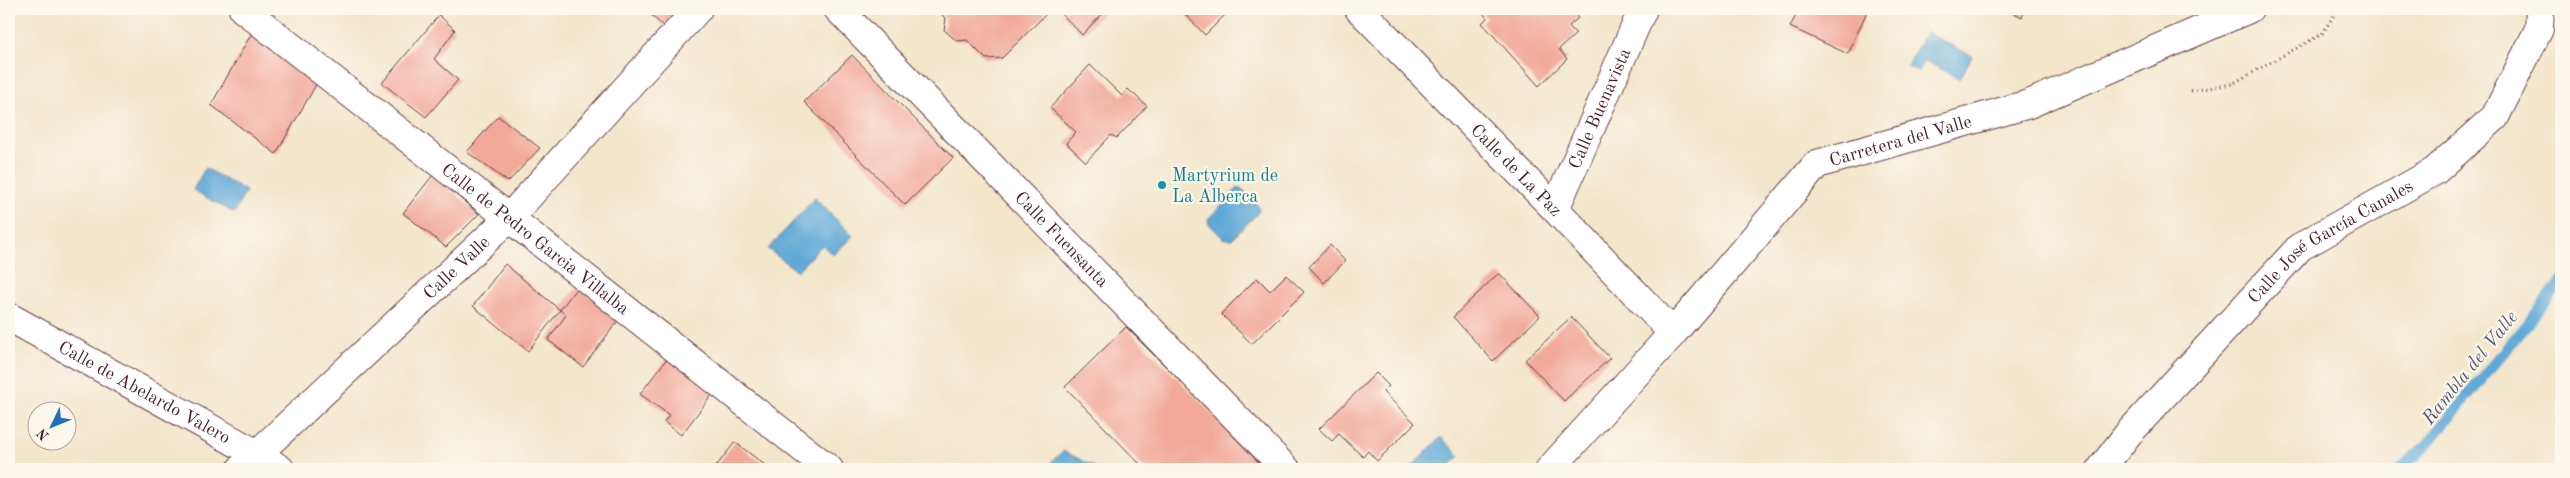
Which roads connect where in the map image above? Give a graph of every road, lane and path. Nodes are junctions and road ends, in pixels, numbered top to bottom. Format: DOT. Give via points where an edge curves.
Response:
graph roads {
  1 [pos="243,9"];
  2 [pos="698,9"];
  3 [pos="838,9"];
  4 [pos="1359,9"];
  5 [pos="1643,9"];
  6 [pos="2250,9"];
  7 [pos="2338,9"];
  8 [pos="2540,9"];
  9 [pos="2191,91"];
  10 [pos="1555,209"];
  11 [pos="508,218"];
  12 [pos="9,317"];
  13 [pos="1673,333"];
  14 [pos="249,462"];
  15 [pos="280,469"];
  16 [pos="829,469"];
  17 [pos="1286,469"];
  18 [pos="1550,469"];
  19 [pos="2101,469"];
  1 -- 11 [label="street, Calle de Pedro Garcia Villalba"];
  2 -- 11 [label="street, Calle Valle"];
  3 -- 17 [label="street, Calle Fuensanta"];
  4 -- 10 [label="street, Calle de La Paz"];
  5 -- 10 [label="street, Calle Buenavista"];
  6 -- 13 [label="street, Carretera del Valle" via="2029,104 1818,164"];
  7 -- 9 [label="path" via="2322,34 2249,75 2232,84"];
  8 -- 19 [label="street, Calle José García Canales" via="2539,29 2495,117 2435,171 2300,247 2128,434"];
  10 -- 13 [label="street, Calle de La Paz"];
  11 -- 14 [label="street, Calle Valle"];
  11 -- 16 [label="street, Calle de Pedro Garcia Villalba"];
  12 -- 14 [label="street, Calle de Abelardo Valero"];
  13 -- 18 [label="street, Carretera del Valle"];
  14 -- 15 [label="street, Calle de Abelardo Valero"];
}
